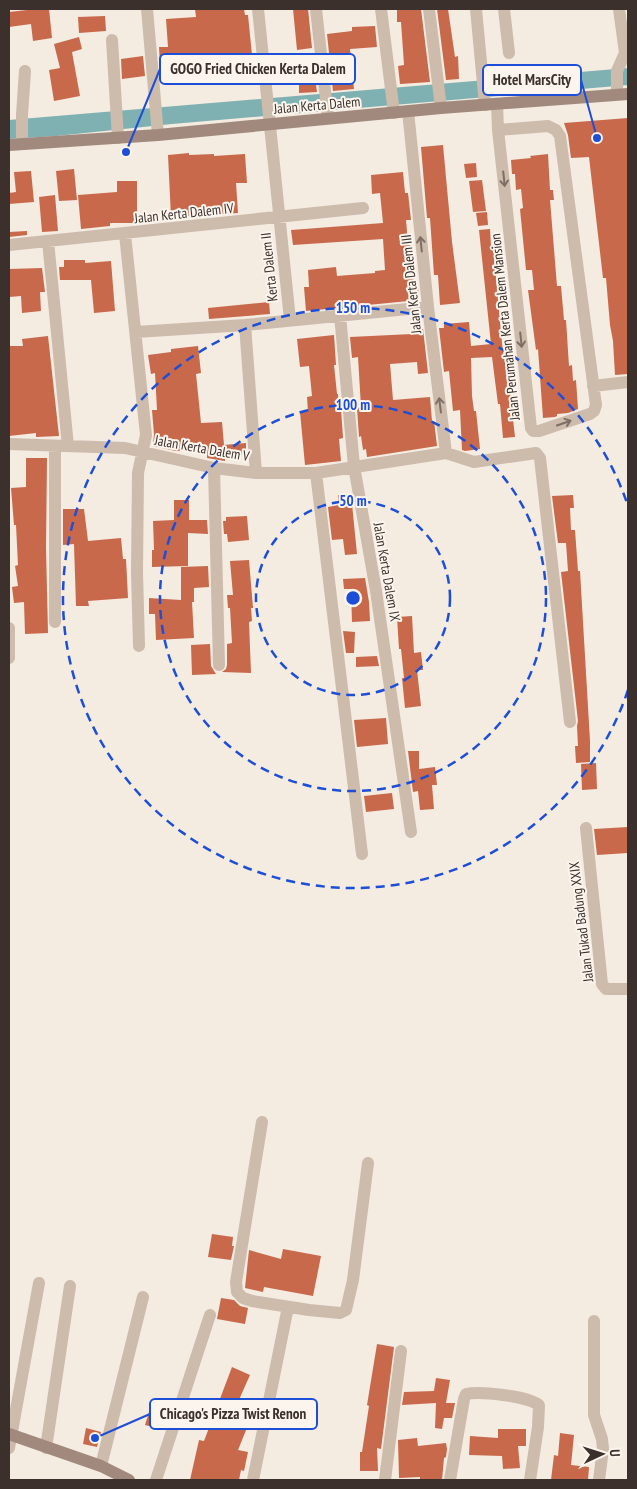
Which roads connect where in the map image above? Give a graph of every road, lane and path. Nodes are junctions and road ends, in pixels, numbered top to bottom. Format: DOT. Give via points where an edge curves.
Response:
graph roads {
  1 [pos="147,9"];
  2 [pos="258,9"];
  3 [pos="316,9"];
  4 [pos="381,9"];
  5 [pos="429,9"];
  6 [pos="476,9"];
  7 [pos="504,9"];
  8 [pos="619,9"];
  9 [pos="112,40"];
  10 [pos="509,53"];
  11 [pos="25,71"];
  12 [pos="621,93"];
  13 [pos="488,103"];
  14 [pos="441,106"];
  15 [pos="394,110"];
  16 [pos="408,111"];
  17 [pos="328,116"];
  18 [pos="270,121"];
  19 [pos="498,130"];
  20 [pos="158,131"];
  21 [pos="118,135"];
  22 [pos="22,142"];
  23 [pos="9,145"];
  24 [pos="363,208"];
  25 [pos="279,215"];
  26 [pos="125,234"];
  27 [pos="48,241"];
  28 [pos="9,245"];
  29 [pos="428,307"];
  30 [pos="340,315"];
  31 [pos="290,320"];
  32 [pos="245,325"];
  33 [pos="136,332"];
  34 [pos="628,382"];
  35 [pos="593,386"];
  36 [pos="9,444"];
  37 [pos="55,446"];
  38 [pos="68,446"];
  39 [pos="142,453"];
  40 [pos="446,454"];
  41 [pos="354,466"];
  42 [pos="214,468"];
  43 [pos="256,473"];
  44 [pos="316,473"];
  45 [pos="55,622"];
  46 [pos="9,628"];
  47 [pos="139,646"];
  48 [pos="9,658"];
  49 [pos="219,665"];
  50 [pos="570,722"];
  51 [pos="586,828"];
  52 [pos="411,832"];
  53 [pos="362,854"];
  54 [pos="628,989"];
  55 [pos="262,1122"];
  56 [pos="368,1163"];
  57 [pos="39,1283"];
  58 [pos="70,1286"];
  59 [pos="142,1297"];
  60 [pos="288,1307"];
  61 [pos="210,1315"];
  62 [pos="594,1321"];
  63 [pos="401,1351"];
  64 [pos="10,1434"];
  65 [pos="9,1448"];
  66 [pos="46,1448"];
  67 [pos="101,1466"];
  68 [pos="129,1480"];
  69 [pos="156,1480"];
  70 [pos="253,1480"];
  71 [pos="386,1480"];
  72 [pos="450,1480"];
  73 [pos="530,1480"];
  74 [pos="600,1480"];
  1 -- 20 [label="street"];
  2 -- 18 [label="street, Kerta Dalem II"];
  3 -- 17 [label="street"];
  4 -- 15 [label="street"];
  5 -- 14 [label="street"];
  6 -- 13 [label="street, Jalan Perumahan Kerta Dalem Mansion"];
  7 -- 10 [label="street"];
  8 -- 12 [label="street" via="624,53 617,71"];
  9 -- 21 [label="street"];
  11 -- 22 [label="street"];
  12 -- 13 [label="street, Jalan Kerta Dalem"];
  13 -- 14 [label="street, Jalan Kerta Dalem"];
  13 -- 19 [label="street, Jalan Perumahan Kerta Dalem Mansion"];
  14 -- 16 [label="street, Jalan Kerta Dalem"];
  15 -- 16 [label="street, Jalan Kerta Dalem"];
  15 -- 17 [label="street, Jalan Kerta Dalem"];
  29 -- 16 [label="street, Jalan Kerta Dalem III, one-way"];
  17 -- 18 [label="street, Jalan Kerta Dalem"];
  18 -- 20 [label="street, Jalan Kerta Dalem"];
  18 -- 25 [label="street, Kerta Dalem II"];
  19 -- 35 [label="street, Jalan Perumahan Kerta Dalem Mansion" via="548,126 559,132"];
  19 -- 35 [label="street, Jalan Perumahan Kerta Dalem Mansion, one-way" via="532,430 539,431 594,411"];
  20 -- 21 [label="street, Jalan Kerta Dalem"];
  21 -- 22 [label="street, Jalan Kerta Dalem"];
  22 -- 23 [label="street, Jalan Kerta Dalem"];
  24 -- 25 [label="street, Jalan Kerta Dalem IV"];
  25 -- 26 [label="street, Jalan Kerta Dalem IV"];
  25 -- 31 [label="street, Kerta Dalem II"];
  26 -- 27 [label="street, Jalan Kerta Dalem IV"];
  26 -- 33 [label="street"];
  27 -- 28 [label="street, Jalan Kerta Dalem IV"];
  27 -- 38 [label="street"];
  29 -- 30 [label="street"];
  40 -- 29 [label="street, Jalan Kerta Dalem III, one-way"];
  30 -- 31 [label="street"];
  30 -- 41 [label="street, Jalan Kerta Dalem IX"];
  31 -- 32 [label="street"];
  32 -- 33 [label="street"];
  32 -- 43 [label="street"];
  33 -- 39 [label="street" via="146,435"];
  34 -- 35 [label="street"];
  36 -- 37 [label="street, Jalan Kerta Dalem V"];
  37 -- 38 [label="street, Jalan Kerta Dalem V"];
  37 -- 45 [label="street"];
  38 -- 39 [label="street, Jalan Kerta Dalem V" via="125,448"];
  39 -- 42 [label="street, Jalan Kerta Dalem V"];
  39 -- 47 [label="street" via="138,473"];
  40 -- 41 [label="street, Jalan Kerta Dalem V"];
  40 -- 50 [label="street, Jalan Kerta Dalem V" via="474,462 531,453 540,458"];
  41 -- 44 [label="street, Jalan Kerta Dalem V"];
  41 -- 52 [label="street, Jalan Kerta Dalem IX" via="376,591"];
  42 -- 43 [label="street, Jalan Kerta Dalem V"];
  42 -- 49 [label="street"];
  43 -- 44 [label="street, Jalan Kerta Dalem V"];
  44 -- 53 [label="street"];
  46 -- 48 [label="street"];
  51 -- 54 [label="street, Jalan Tukad Badung XXIX" via="602,984 605,988"];
  55 -- 60 [label="street" via="237,1274 237,1292 252,1301"];
  56 -- 60 [label="street" via="346,1310 340,1313"];
  57 -- 64 [label="street"];
  58 -- 66 [label="street"];
  59 -- 67 [label="street"];
  60 -- 70 [label="street"];
  61 -- 69 [label="street"];
  62 -- 74 [label="street" via="594,1409 603,1449"];
  63 -- 71 [label="street"];
  64 -- 65 [label="street"];
  64 -- 66 [label="street"];
  66 -- 67 [label="street"];
  67 -- 68 [label="street"];
  72 -- 73 [label="street" via="464,1399 466,1394 478,1392 525,1398 539,1405"];
}
